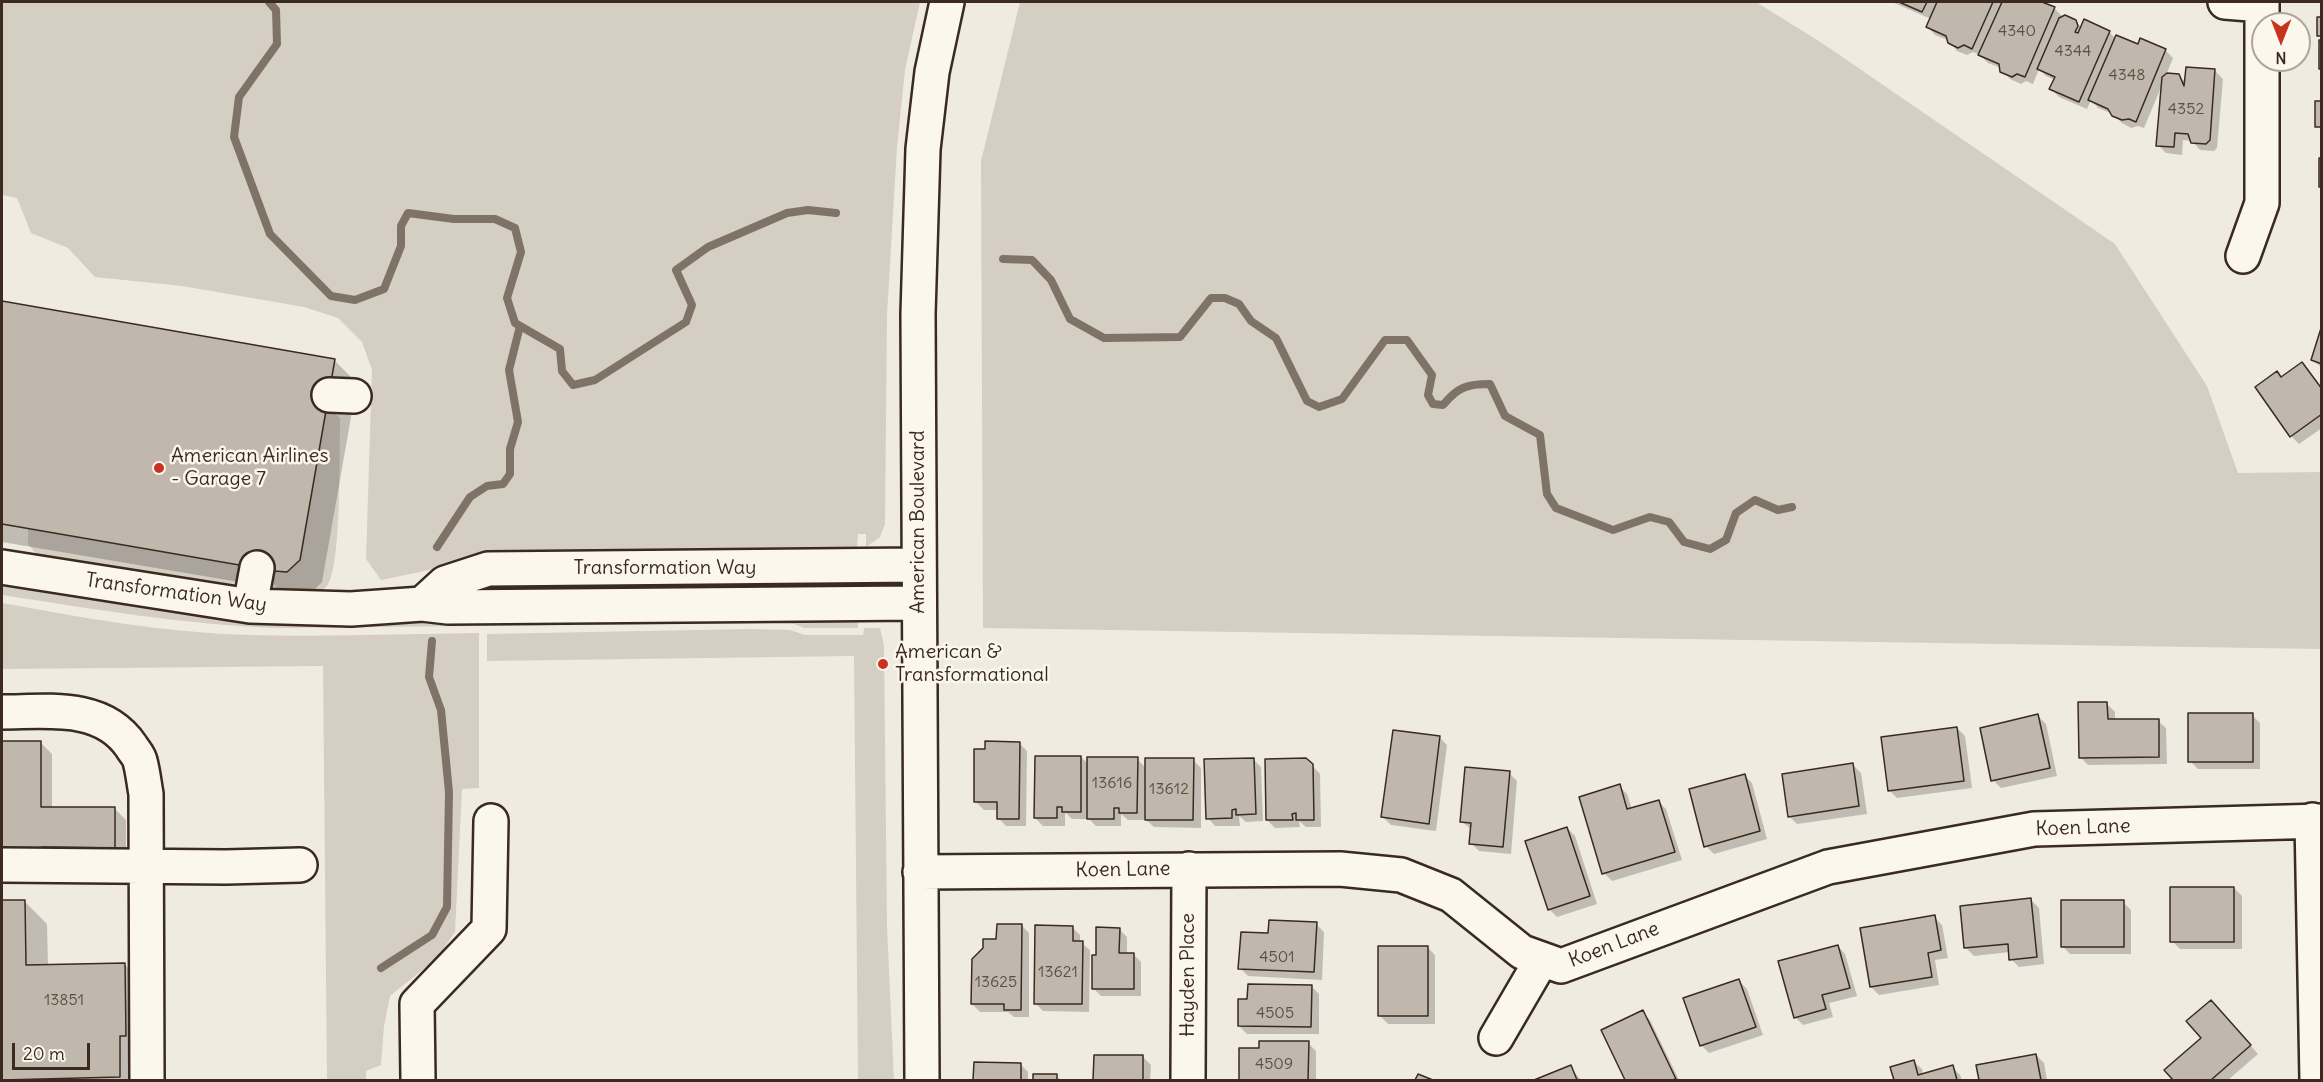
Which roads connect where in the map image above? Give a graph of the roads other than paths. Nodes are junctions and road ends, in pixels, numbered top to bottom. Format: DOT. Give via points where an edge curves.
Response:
graph roads {
  1 [pos="947,2"];
  2 [pos="2225,2"];
  3 [pos="2262,3"];
  4 [pos="2243,256"];
  5 [pos="918,565"];
  6 [pos="2,567"];
  7 [pos="257,568"];
  8 [pos="918,603"];
  9 [pos="422,604"];
  10 [pos="250,606"];
  11 [pos="2,712"];
  12 [pos="2317,820"];
  13 [pos="491,821"];
  14 [pos="2,865"];
  15 [pos="300,865"];
  16 [pos="146,866"];
  17 [pos="1189,869"];
  18 [pos="920,872"];
  19 [pos="1542,959"];
  20 [pos="1496,1038"];
  21 [pos="147,1080"];
  22 [pos="418,1080"];
  23 [pos="922,1080"];
  24 [pos="1188,1080"];
  25 [pos="2317,1080"];
  1 -- 5 [label="street, American Boulevard" via="932,72 923,149 918,314"];
  2 -- 3 [label="street"];
  3 -- 4 [label="street" via="2262,203"];
  5 -- 8 [label="street, American Boulevard"];
  5 -- 9 [label="street, Transformation Way" via="488,569 445,583"];
  6 -- 10 [label="street, Transformation Way"];
  7 -- 10 [label="street"];
  8 -- 9 [label="street, Transformation Way" via="448,607"];
  8 -- 18 [label="street, American Boulevard"];
  9 -- 10 [label="street, Transformation Way" via="351,609"];
  11 -- 16 [label="street" via="89,715 108,723 126,739 140,759 146,794"];
  12 -- 19 [label="street, Koen Lane" via="2034,829 1827,867 1561,966"];
  12 -- 25 [label="street"];
  13 -- 22 [label="street" via="489,928 417,1004"];
  14 -- 16 [label="street"];
  15 -- 16 [label="street"];
  16 -- 21 [label="street"];
  17 -- 18 [label="street, Koen Lane"];
  17 -- 19 [label="street, Koen Lane" via="1340,869 1401,875 1451,896 1522,952"];
  17 -- 24 [label="street, Hayden Place"];
  18 -- 23 [label="street, American Boulevard"];
  19 -- 20 [label="street"];
}
